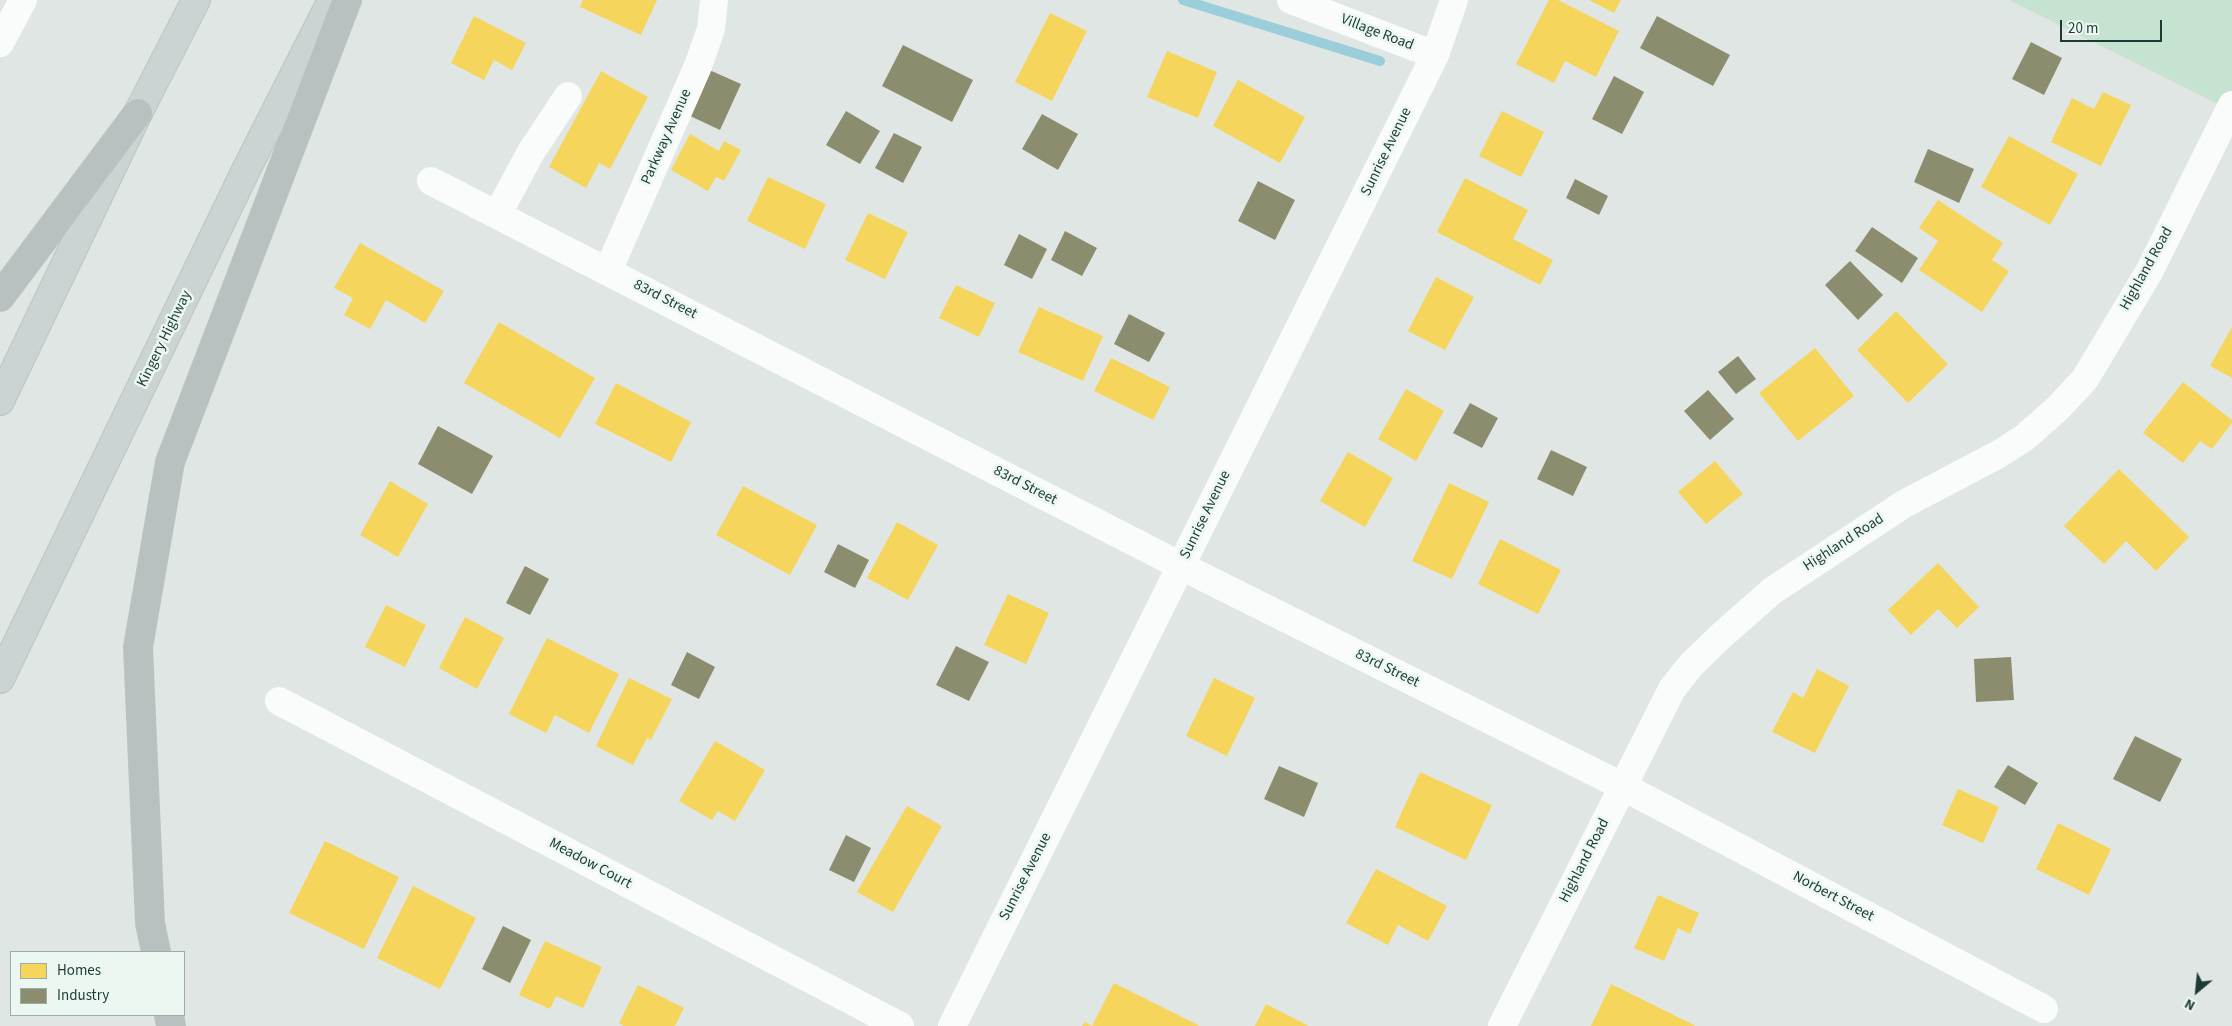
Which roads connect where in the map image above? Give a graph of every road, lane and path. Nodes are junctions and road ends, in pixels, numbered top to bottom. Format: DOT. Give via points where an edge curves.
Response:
graph roads {
  1 [pos="196,0"];
  2 [pos="332,0"];
  3 [pos="347,0"];
  4 [pos="714,0"];
  5 [pos="1291,0"];
  6 [pos="1454,0"];
  7 [pos="18,2"];
  8 [pos="0,43"];
  9 [pos="1435,55"];
  10 [pos="568,96"];
  11 [pos="2232,105"];
  12 [pos="138,114"];
  13 [pos="431,181"];
  14 [pos="498,214"];
  15 [pos="608,271"];
  16 [pos="0,296"];
  17 [pos="0,401"];
  18 [pos="1181,566"];
  19 [pos="0,679"];
  20 [pos="279,701"];
  21 [pos="1622,786"];
  22 [pos="156,951"];
  23 [pos="2044,1009"];
  24 [pos="900,1026"];
  25 [pos="952,1026"];
  26 [pos="1502,1026"];
  1 -- 12 [label="main road"];
  2 -- 19 [label="main road, Kingery Highway" via="245,172"];
  3 -- 22 [label="highway" via="170,462 138,647 150,923"];
  4 -- 15 [label="street, Parkway Avenue" via="711,29 698,66"];
  5 -- 9 [label="street, Village Road"];
  6 -- 9 [label="street, Sunrise Avenue"];
  7 -- 8 [label="street"];
  9 -- 18 [label="street, Sunrise Avenue"];
  10 -- 14 [label="street" via="531,152"];
  11 -- 21 [label="street, Highland Road" via="2148,272 2085,379 2024,438 1904,504 1772,592 1721,636 1672,689"];
  12 -- 16 [label="highway"];
  12 -- 17 [label="main road"];
  13 -- 14 [label="street, 83rd Street"];
  14 -- 15 [label="street, 83rd Street"];
  15 -- 18 [label="street, 83rd Street"];
  18 -- 21 [label="street, 83rd Street"];
  18 -- 25 [label="street, Sunrise Avenue"];
  20 -- 24 [label="street, Meadow Court"];
  21 -- 23 [label="street, Norbert Street"];
  21 -- 26 [label="street, Highland Road"];
}
